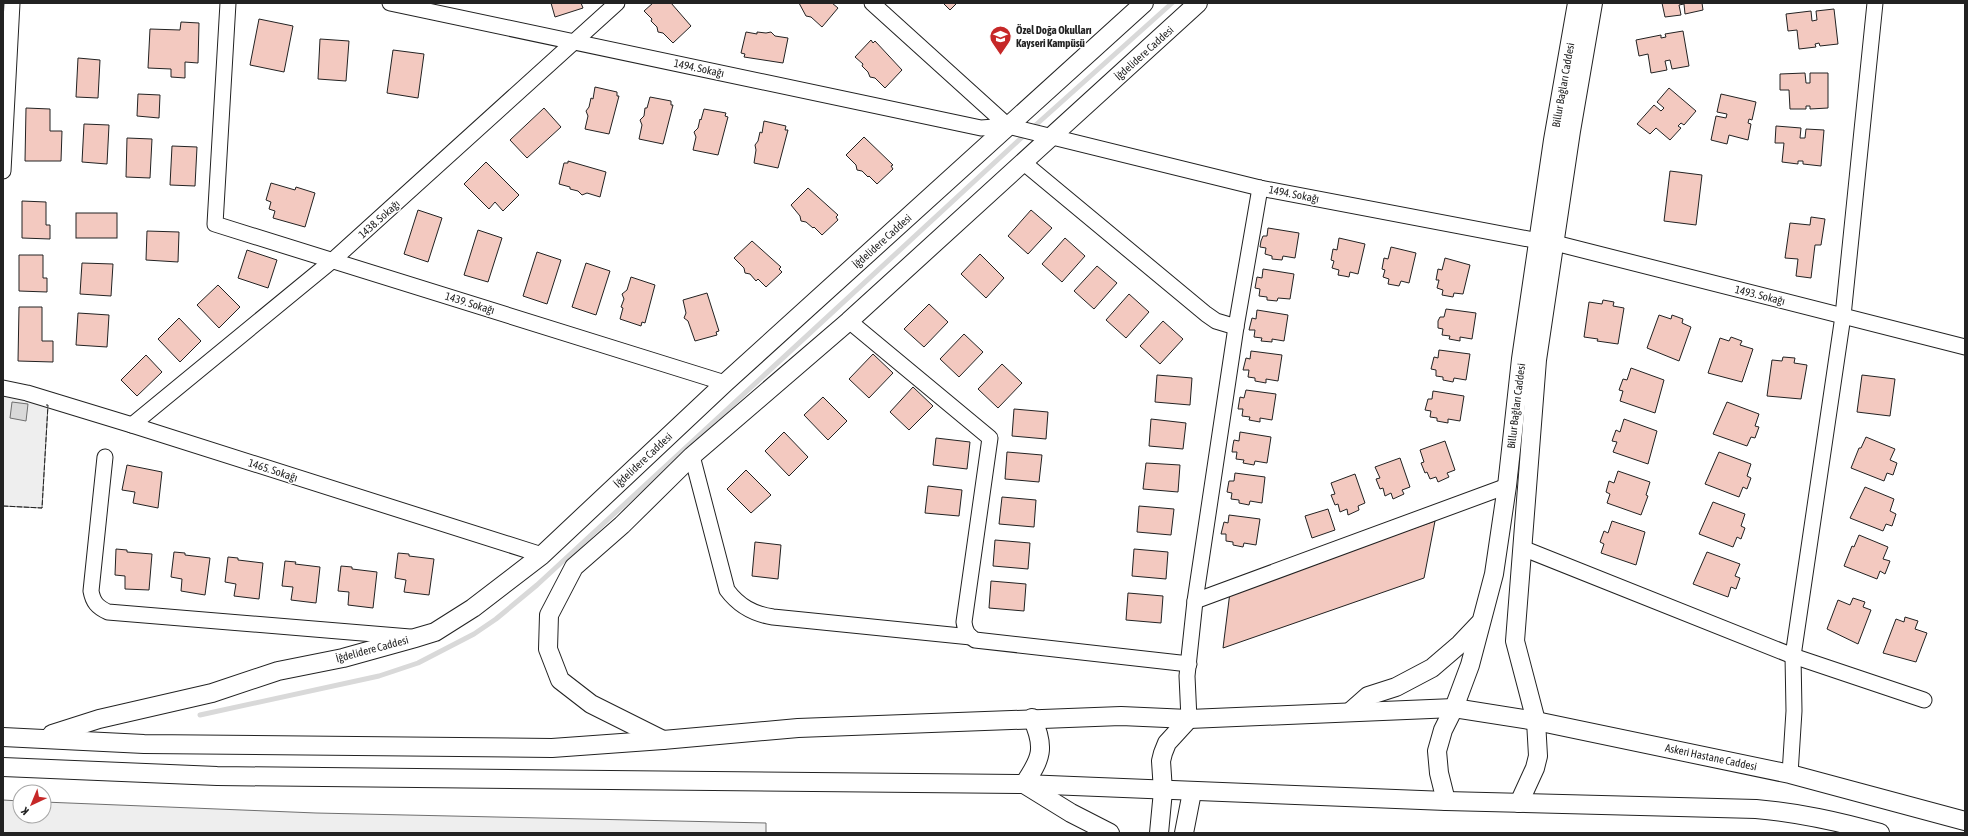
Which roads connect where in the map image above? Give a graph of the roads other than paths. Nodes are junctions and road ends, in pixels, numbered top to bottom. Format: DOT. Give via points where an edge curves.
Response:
graph roads {
  1 [pos="12,3"];
  2 [pos="228,3"];
  3 [pos="390,3"];
  4 [pos="617,3"];
  5 [pos="872,3"];
  6 [pos="1144,3"];
  7 [pos="1198,3"];
  8 [pos="1577,3"];
  9 [pos="1593,3"];
  10 [pos="1875,3"];
  11 [pos="576,42"];
  12 [pos="1011,127"];
  13 [pos="1043,136"];
  14 [pos="1024,163"];
  15 [pos="3,171"];
  16 [pos="1260,188"];
  17 [pos="1547,242"];
  18 [pos="333,260"];
  19 [pos="1844,316"];
  20 [pos="849,321"];
  21 [pos="1236,327"];
  22 [pos="1965,347"];
  23 [pos="725,383"];
  24 [pos="3,388"];
  25 [pos="132,426"];
  26 [pos="692,456"];
  27 [pos="105,457"];
  28 [pos="1506,486"];
  29 [pos="1522,548"];
  30 [pos="542,555"];
  31 [pos="1195,601"];
  32 [pos="1480,624"];
  33 [pos="971,637"];
  34 [pos="415,638"];
  35 [pos="1793,656"];
  36 [pos="1189,664"];
  37 [pos="1924,700"];
  38 [pos="1454,708"];
  39 [pos="1351,711"];
  40 [pos="1032,718"];
  41 [pos="1189,719"];
  42 [pos="1536,721"];
  43 [pos="3,737"];
  44 [pos="42,738"];
  45 [pos="663,740"];
  46 [pos="3,767"];
  47 [pos="1790,774"];
  48 [pos="1024,784"];
  49 [pos="1163,791"];
  50 [pos="1192,792"];
  51 [pos="1446,802"];
  52 [pos="1519,803"];
  53 [pos="1965,821"];
  54 [pos="1110,833"];
  55 [pos="1159,833"];
  56 [pos="1184,833"];
  57 [pos="1880,833"];
  1 -- 15 [label="street"];
  2 -- 18 [label="street, 1439. Sokağı" via="215,224"];
  3 -- 11 [label="street, 1494. Sokağı"];
  4 -- 11 [label="street, 1438. Sokağı"];
  5 -- 12 [label="street"];
  6 -- 12 [label="street, İğdelidere Caddesi"];
  7 -- 13 [label="street, İğdelidere Caddesi"];
  8 -- 17 [label="street, Billur Bağları Caddesi" via="1553,140"];
  9 -- 17 [label="street, Billur Bağları Caddesi" via="1571,131"];
  10 -- 19 [label="street"];
  11 -- 12 [label="street, 1494. Sokağı" via="981,128"];
  11 -- 18 [label="street, 1438. Sokağı"];
  12 -- 13 [label="street, 1494. Sokağı"];
  12 -- 23 [label="street, İğdelidere Caddesi"];
  13 -- 14 [label="street, İğdelidere Caddesi"];
  13 -- 16 [label="street, 1494. Sokağı"];
  14 -- 20 [label="street, İğdelidere Caddesi"];
  14 -- 21 [label="street" via="1206,314"];
  16 -- 17 [label="street, 1494. Sokağı"];
  16 -- 21 [label="street"];
  17 -- 19 [label="street, 1493. Sokağı"];
  17 -- 28 [label="street, Billur Bağları Caddesi" via="1521,359"];
  17 -- 29 [label="street, Billur Bağları Caddesi"];
  18 -- 23 [label="street, 1439. Sokağı"];
  18 -- 25 [label="street, 1438. Sokağı"];
  19 -- 22 [label="street, 1493. Sokağı"];
  19 -- 35 [label="street"];
  20 -- 26 [label="street, İğdelidere Caddesi"];
  20 -- 33 [label="street" via="990,438 964,622 964,628"];
  21 -- 31 [label="street"];
  23 -- 30 [label="street, İğdelidere Caddesi"];
  24 -- 25 [label="street, 1465. Sokağı"];
  25 -- 30 [label="street, 1465. Sokağı"];
  26 -- 33 [label="street" via="727,590 741,606 751,612 773,617"];
  26 -- 45 [label="street, İğdelidere Caddesi" via="622,525 574,567 549,615 548,649 560,680 590,704"];
  27 -- 34 [label="street" via="91,590 93,600 100,608 108,612"];
  28 -- 31 [label="street"];
  28 -- 32 [label="street, Billur Bağları Caddesi" via="1494,574"];
  29 -- 35 [label="street"];
  29 -- 42 [label="street, Billur Bağları Caddesi" via="1515,641"];
  30 -- 34 [label="street, İğdelidere Caddesi" via="474,608 435,632"];
  31 -- 36 [label="street"];
  32 -- 38 [label="street, Billur Bağları Caddesi" via="1470,665"];
  32 -- 39 [label="street" via="1432,668 1396,687 1368,696"];
  33 -- 36 [label="street" via="976,640"];
  34 -- 44 [label="street, İğdelidere Caddesi" via="343,658 278,671 212,693 99,719"];
  35 -- 37 [label="street"];
  35 -- 47 [label="street" via="1794,710"];
  36 -- 41 [label="street"];
  38 -- 39 [label="street, Askeri Hastane Caddesi"];
  38 -- 42 [label="street, Askeri Hastane Caddesi"];
  38 -- 51 [label="street, Billur Bağları Caddesi" via="1443,730 1437,751"];
  39 -- 41 [label="street, Askeri Hastane Caddesi"];
  40 -- 41 [label="street, Askeri Hastane Caddesi" via="1121,716"];
  40 -- 45 [label="street, Askeri Hastane Caddesi" via="798,728"];
  40 -- 48 [label="street" via="1041,740 1041,750 1039,760"];
  41 -- 49 [label="street" via="1167,743 1163,753"];
  42 -- 47 [label="street, Askeri Hastane Caddesi"];
  42 -- 52 [label="street, Billur Bağları Caddesi" via="1536,768"];
  43 -- 44 [label="street, Askeri Hastane Caddesi"];
  44 -- 45 [label="street, Askeri Hastane Caddesi" via="144,744 552,748"];
  46 -- 48 [label="street" via="217,776"];
  47 -- 53 [label="street, Askeri Hastane Caddesi"];
  48 -- 49 [label="street"];
  48 -- 54 [label="street"];
  49 -- 50 [label="street"];
  49 -- 55 [label="street"];
  50 -- 51 [label="street"];
  50 -- 56 [label="street"];
  51 -- 52 [label="street"];
  52 -- 57 [label="street" via="1796,812"];
}
